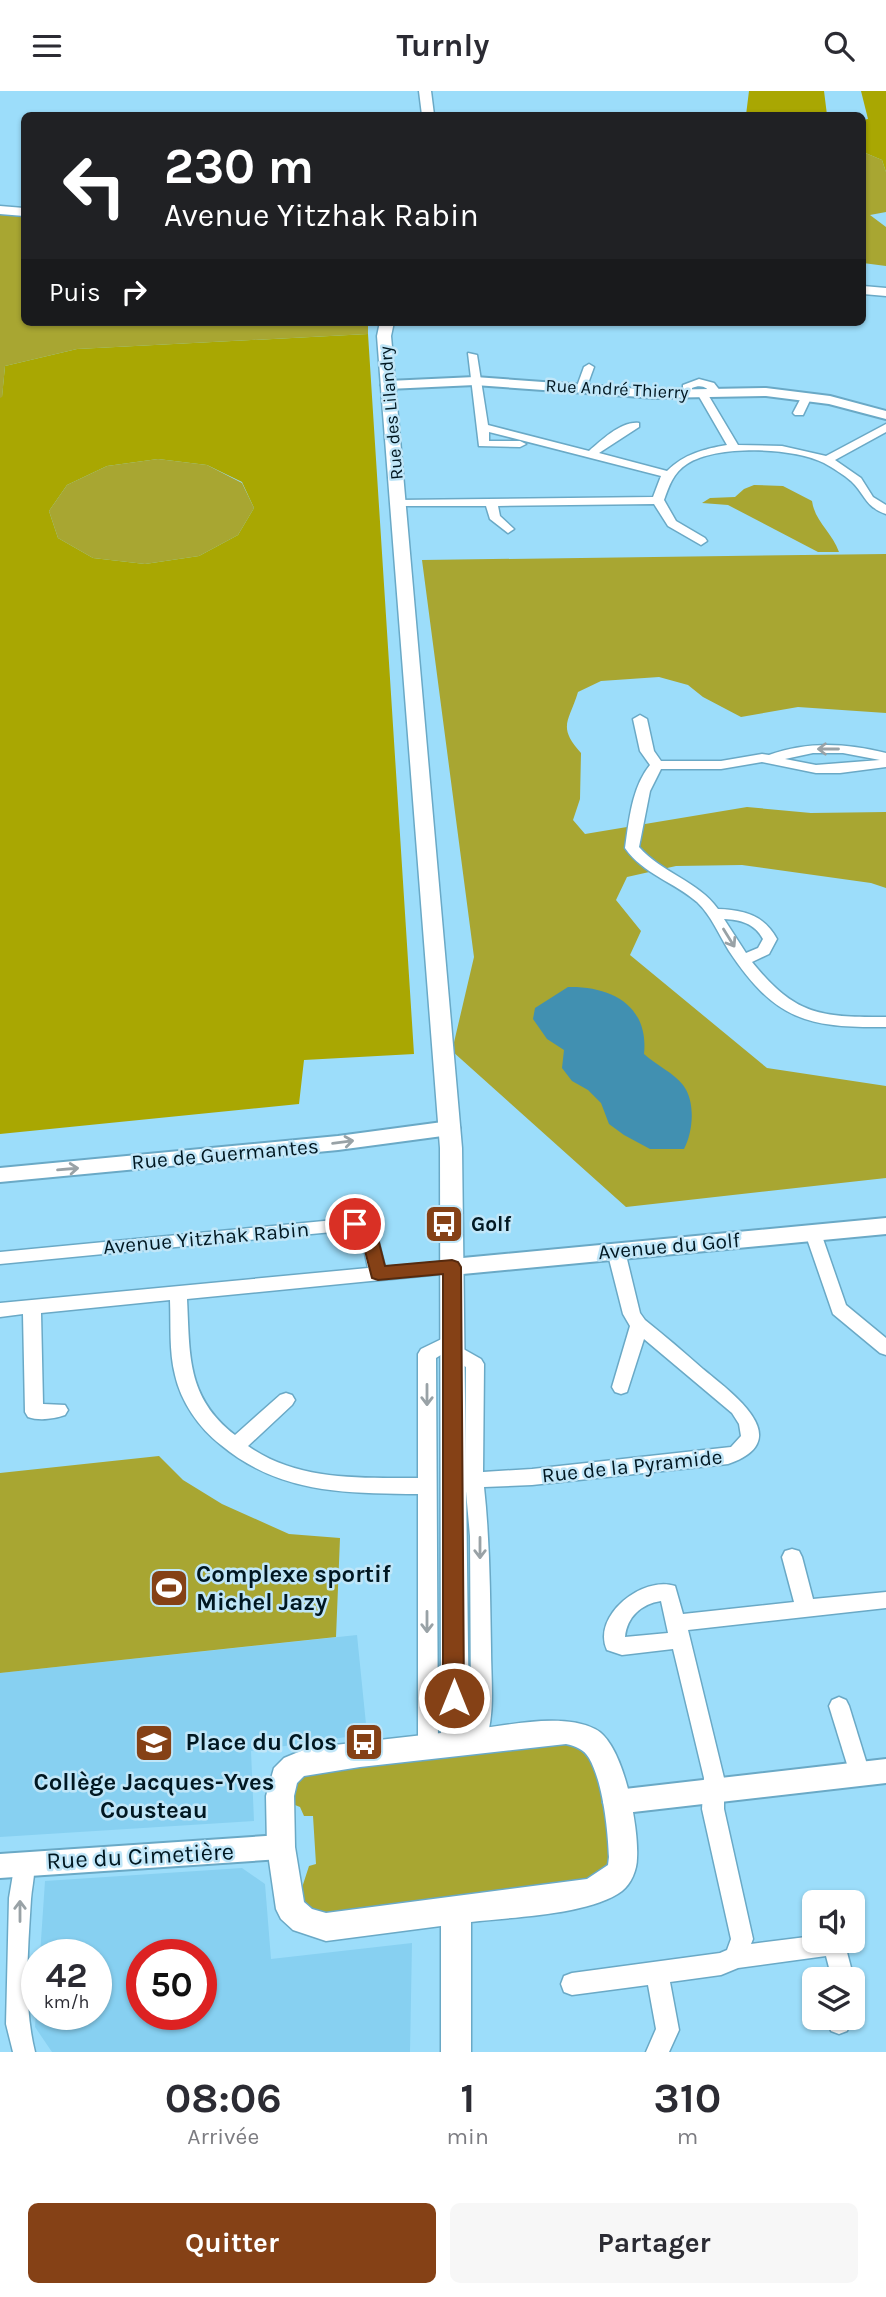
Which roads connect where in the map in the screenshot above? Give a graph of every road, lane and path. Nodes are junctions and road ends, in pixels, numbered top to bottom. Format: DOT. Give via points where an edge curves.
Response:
graph roads {
  1 [pos="425,91"];
  2 [pos="428,112"];
  3 [pos="0,209"];
  4 [pos="21,212"];
  5 [pos="866,290"];
  6 [pos="886,292"];
  7 [pos="386,326"];
  8 [pos="472,355"];
  9 [pos="589,366"];
  10 [pos="689,370"];
  11 [pos="475,381"];
  12 [pos="388,385"];
  13 [pos="581,389"];
  14 [pos="701,390"];
  15 [pos="807,396"];
  16 [pos="800,413"];
  17 [pos="886,415"];
  18 [pos="635,425"];
  19 [pos="886,427"];
  20 [pos="734,447"];
  21 [pos="590,455"];
  22 [pos="828,460"];
  23 [pos="667,474"];
  24 [pos="658,500"];
  25 [pos="491,502"];
  26 [pos="398,504"];
  27 [pos="886,510"];
  28 [pos="508,529"];
  29 [pos="701,541"];
  30 [pos="640,719"];
  31 [pos="771,759"];
  32 [pos="886,760"];
  33 [pos="657,765"];
  34 [pos="716,914"];
  35 [pos="744,960"];
  36 [pos="886,1023"];
  37 [pos="450,1128"];
  38 [pos="0,1175"];
  39 [pos="886,1226"];
  40 [pos="813,1233"];
  41 [pos="616,1251"];
  42 [pos="0,1258"];
  43 [pos="452,1267"];
  44 [pos="378,1273"];
  45 [pos="178,1292"];
  46 [pos="32,1307"];
  47 [pos="0,1310"];
  48 [pos="639,1325"];
  49 [pos="452,1346"];
  50 [pos="886,1348"];
  51 [pos="621,1387"];
  52 [pos="286,1400"];
  53 [pos="59,1410"];
  54 [pos="234,1447"];
  55 [pos="474,1480"];
  56 [pos="427,1486"];
  57 [pos="792,1557"];
  58 [pos="886,1599"];
  59 [pos="806,1609"];
  60 [pos="839,1706"];
  61 [pos="453,1744"];
  62 [pos="886,1771"];
  63 [pos="860,1774"];
  64 [pos="714,1791"];
  65 [pos="616,1802"];
  66 [pos="281,1847"];
  67 [pos="12,1864"];
  68 [pos="456,1910"];
  69 [pos="736,1957"];
  70 [pos="840,1967"];
  71 [pos="657,1972"];
  72 [pos="572,1984"];
  73 [pos="8,2026"];
  74 [pos="24,2052"];
  75 [pos="456,2052"];
  76 [pos="657,2052"];
  1 -- 2 [label="main road"];
  3 -- 4 [label="main road"];
  5 -- 6 [label="main road"];
  7 -- 12 [label="main road, Rue des Lilandry"];
  8 -- 11 [label="street"];
  9 -- 13 [label="street"];
  10 -- 14 [label="street"];
  11 -- 12 [label="street, Rue André Thierry"];
  11 -- 13 [label="street, Rue André Thierry"];
  11 -- 21 [label="street" via="483,427"];
  12 -- 26 [label="main road, Rue des Lilandry"];
  13 -- 14 [label="street, Rue André Thierry" via="641,394"];
  14 -- 15 [label="street, Rue André Thierry"];
  14 -- 20 [label="street"];
  15 -- 16 [label="street"];
  15 -- 17 [label="street, Rue André Thierry"];
  18 -- 21 [label="street"];
  19 -- 22 [label="street"];
  20 -- 22 [label="street" via="784,449"];
  20 -- 23 [label="street" via="692,457"];
  21 -- 23 [label="street"];
  22 -- 27 [label="street" via="857,479 869,499"];
  23 -- 24 [label="street"];
  24 -- 25 [label="street" via="594,501 590,508 575,512 554,509 546,502"];
  24 -- 29 [label="street" via="672,523"];
  25 -- 26 [label="street"];
  25 -- 28 [label="street" via="494,517"];
  26 -- 37 [label="main road, Rue des Lilandry"];
  30 -- 33 [label="street" via="647,751"];
  31 -- 32 [label="street" via="816,769 863,767"];
  32 -- 31 [label="street, one-way" via="823,749"];
  31 -- 33 [label="street"];
  33 -- 34 [label="street" via="649,774 632,848"];
  34 -- 35 [label="street, one-way"];
  34 -- 35 [label="street" via="746,917 766,929 770,939 764,951"];
  35 -- 36 [label="street" via="782,1004 801,1014 838,1022"];
  38 -- 37 [label="street, Rue de Guermantes, one-way"];
  37 -- 43 [label="main road, Rue des Lilandry"];
  39 -- 40 [label="street, Avenue du Golf"];
  40 -- 41 [label="street, Avenue du Golf"];
  40 -- 50 [label="street" via="839,1309"];
  41 -- 43 [label="street, Avenue du Golf"];
  41 -- 48 [label="street, Rue de la Pyramide"];
  42 -- 44 [label="street, Avenue Yitzhak Rabin" via="355,1224 369,1231"];
  43 -- 44 [label="street"];
  43 -- 49 [label="main road, Rue des Lilandry"];
  44 -- 45 [label="street"];
  45 -- 46 [label="street"];
  45 -- 54 [label="street" via="181,1360 190,1394 209,1423"];
  46 -- 47 [label="street"];
  46 -- 53 [label="street" via="34,1412"];
  48 -- 51 [label="street"];
  48 -- 55 [label="street, Rue de la Pyramide" via="738,1408 751,1430 743,1448 727,1456"];
  49 -- 55 [label="street" via="475,1364"];
  49 -- 56 [label="street, one-way" via="427,1354"];
  49 -- 61 [label="main road, Rue des Lilandry"];
  52 -- 54 [label="street"];
  54 -- 56 [label="street" via="264,1467 298,1479 341,1485"];
  55 -- 61 [label="street, one-way" via="480,1549 481,1709"];
  56 -- 61 [label="street, one-way"];
  57 -- 59 [label="street"];
  58 -- 59 [label="street"];
  59 -- 64 [label="street" via="678,1632"];
  60 -- 63 [label="street"];
  61 -- 65 [label="main road" via="566,1732 584,1735 599,1750"];
  61 -- 66 [label="main road" via="308,1761 294,1767 280,1786"];
  62 -- 63 [label="street"];
  63 -- 64 [label="street"];
  64 -- 65 [label="street"];
  64 -- 69 [label="street" via="713,1809 742,1939"];
  65 -- 68 [label="main road" via="622,1867 609,1884 588,1893"];
  66 -- 67 [label="street, Rue du Cimetière"];
  66 -- 68 [label="main road" via="291,1909 303,1920 326,1927"];
  73 -- 67 [label="street, one-way" via="20,1898"];
  68 -- 75 [label="main road"];
  69 -- 70 [label="street" via="834,1944"];
  69 -- 71 [label="street" via="721,1964"];
  71 -- 72 [label="street"];
  71 -- 76 [label="street" via="668,2030"];
  73 -- 74 [label="street"];
}
